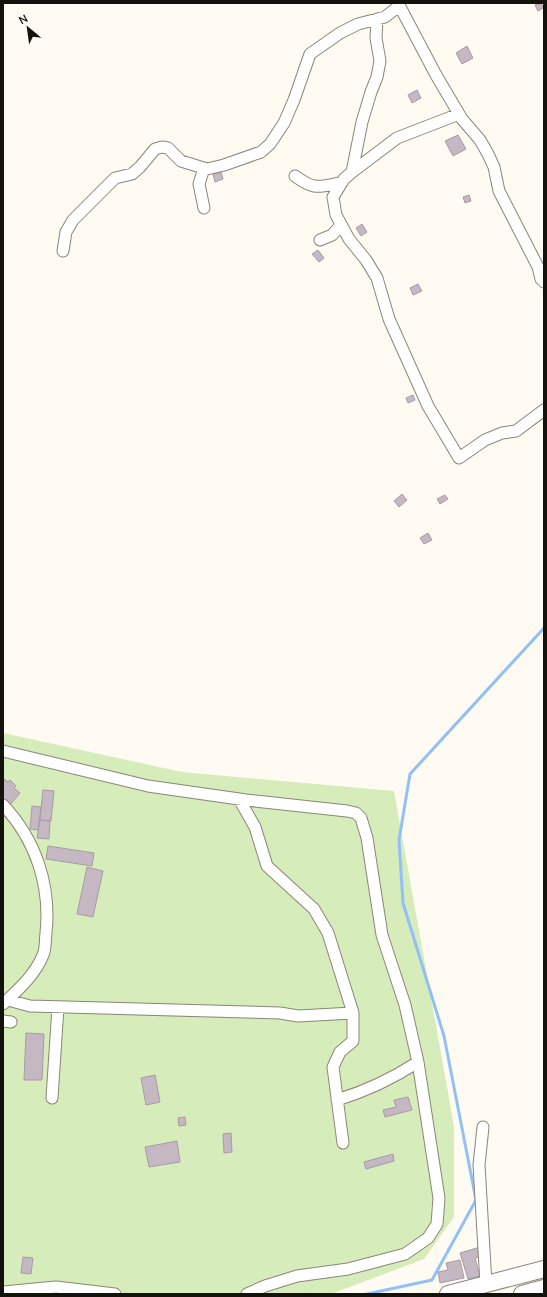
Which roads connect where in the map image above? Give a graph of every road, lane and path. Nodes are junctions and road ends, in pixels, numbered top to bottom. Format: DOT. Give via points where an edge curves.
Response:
graph roads {
  1 [pos="399,4"];
  2 [pos="377,19"];
  3 [pos="460,114"];
  4 [pos="204,168"];
  5 [pos="352,172"];
  6 [pos="295,176"];
  7 [pos="340,184"];
  8 [pos="204,208"];
  9 [pos="341,225"];
  10 [pos="320,240"];
  11 [pos="63,251"];
  12 [pos="544,282"];
  13 [pos="544,410"];
  14 [pos="3,751"];
  15 [pos="239,799"];
  16 [pos="3,805"];
  17 [pos="5,1002"];
  18 [pos="58,1007"];
  19 [pos="353,1013"];
  20 [pos="418,1062"];
  21 [pos="52,1098"];
  22 [pos="338,1100"];
  23 [pos="483,1127"];
  24 [pos="343,1143"];
  25 [pos="544,1269"];
  26 [pos="486,1284"];
  27 [pos="544,1288"];
  28 [pos="3,1292"];
  29 [pos="115,1294"];
  30 [pos="247,1294"];
  31 [pos="448,1294"];
  32 [pos="522,1294"];
  1 -- 2 [label="street" via="394,12"];
  1 -- 3 [label="street" via="436,76"];
  2 -- 4 [label="street" via="340,32 310,54 284,122 270,144 261,152 224,165"];
  2 -- 5 [label="street" via="376,38 380,61 362,122"];
  3 -- 5 [label="street" via="397,138"];
  3 -- 12 [label="street" via="488,154 494,167 499,191"];
  4 -- 8 [label="street" via="199,184"];
  4 -- 11 [label="street" via="181,161 168,148 155,149 140,168 132,174 115,178 73,220 66,232"];
  5 -- 7 [label="street"];
  6 -- 7 [label="street" via="309,186"];
  7 -- 9 [label="street" via="333,197 333,206"];
  9 -- 10 [label="street" via="332,235"];
  9 -- 13 [label="street" via="377,278 389,319 428,406 459,458 485,440 502,433 516,432"];
  14 -- 15 [label="street" via="148,786"];
  15 -- 19 [label="street" via="255,827 267,866 314,909 328,933"];
  15 -- 20 [label="street" via="347,811 356,813 361,818 367,838 382,935 405,1005"];
  16 -- 17 [label="street" via="25,831 41,870 48,910 44,954 28,980"];
  17 -- 18 [label="street"];
  18 -- 19 [label="street" via="280,1013 298,1016"];
  18 -- 21 [label="street"];
  19 -- 22 [label="street" via="353,1041 340,1052 333,1067"];
  20 -- 22 [label="street" via="398,1076"];
  20 -- 30 [label="street" via="439,1198 437,1224 428,1238 405,1254 348,1269 297,1276"];
  22 -- 24 [label="street"];
  23 -- 26 [label="street" via="479,1165"];
  25 -- 26 [label="highway"];
  26 -- 31 [label="highway"];
  27 -- 32 [label="highway"];
  28 -- 29 [label="street" via="56,1287"];
}
